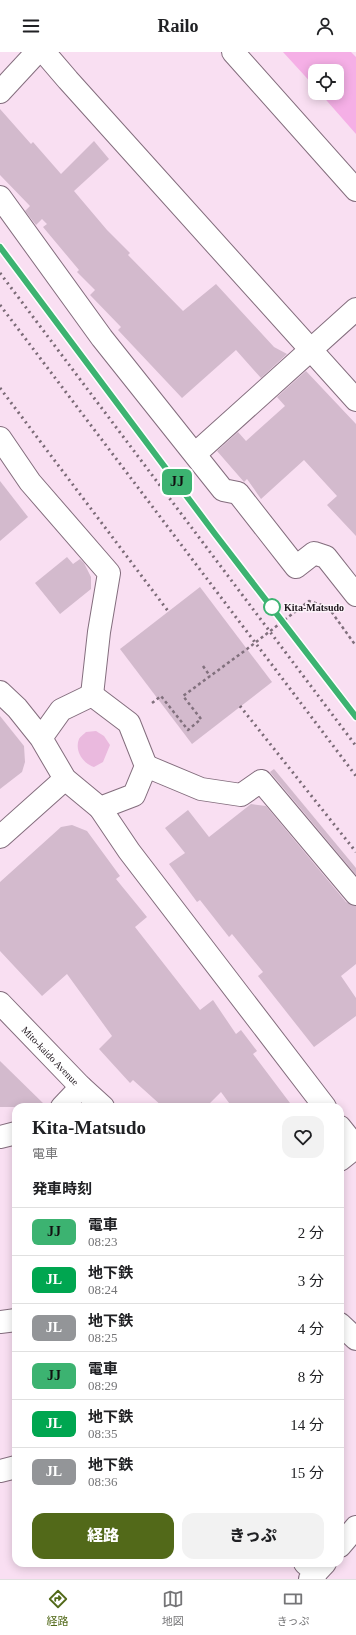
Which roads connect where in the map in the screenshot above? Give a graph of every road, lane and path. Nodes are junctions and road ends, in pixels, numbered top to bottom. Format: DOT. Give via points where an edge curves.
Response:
graph roads {
  1 [pos="37,52"];
  2 [pos="44,52"];
  3 [pos="233,52"];
  4 [pos="0,92"];
  5 [pos="356,190"];
  6 [pos="0,196"];
  7 [pos="356,309"];
  8 [pos="311,350"];
  9 [pos="356,400"];
  10 [pos="0,438"];
  11 [pos="195,454"];
  12 [pos="356,595"];
  13 [pos="356,646"];
  14 [pos="203,666"];
  15 [pos="210,676"];
  16 [pos="0,692"];
  17 [pos="92,695"];
  18 [pos="152,704"];
  19 [pos="41,738"];
  20 [pos="146,766"];
  21 [pos="65,778"];
  22 [pos="100,808"];
  23 [pos="0,836"];
  24 [pos="356,894"];
  25 [pos="0,1003"];
  26 [pos="81,1087"];
  27 [pos="66,1103"];
  28 [pos="99,1103"];
  29 [pos="322,1103"];
  30 [pos="344,1132"];
  31 [pos="12,1135"];
  32 [pos="0,1137"];
  33 [pos="356,1147"];
  34 [pos="344,1157"];
  35 [pos="12,1320"];
  36 [pos="0,1322"];
  37 [pos="344,1328"];
  38 [pos="356,1339"];
  39 [pos="12,1468"];
  40 [pos="0,1471"];
  41 [pos="356,1527"];
  42 [pos="344,1541"];
  1 -- 4 [label="main road"];
  2 -- 8 [label="main road"];
  3 -- 5 [label="main road"];
  6 -- 11 [label="main road" via="102,338"];
  7 -- 8 [label="main road"];
  8 -- 9 [label="main road"];
  8 -- 11 [label="main road"];
  10 -- 17 [label="main road" via="30,482 109,573"];
  11 -- 12 [label="main road" via="223,490 238,493 296,567 314,554 326,557"];
  13 -- 15 [label="path, bridge" via="328,607 309,601"];
  14 -- 15 [label="path"];
  15 -- 18 [label="path, bridge" via="183,696 201,720 188,730 161,696"];
  16 -- 19 [label="main road" via="17,708"];
  17 -- 19 [label="main road" via="61,710"];
  17 -- 20 [label="main road" via="129,723"];
  19 -- 21 [label="main road"];
  20 -- 22 [label="main road" via="134,795"];
  20 -- 24 [label="main road" via="201,789 222,793 241,795 261,781"];
  21 -- 22 [label="main road"];
  21 -- 23 [label="main road"];
  22 -- 29 [label="main road" via="129,851"];
  25 -- 26 [label="main road, Mito-kaido Avenue"];
  26 -- 27 [label="main road"];
  26 -- 28 [label="main road, Mito-kaido Avenue"];
  30 -- 33 [label="main road"];
  31 -- 32 [label="main road"];
  33 -- 34 [label="main road"];
  35 -- 36 [label="main road"];
  37 -- 38 [label="main road"];
  39 -- 40 [label="main road"];
  41 -- 42 [label="main road"];
}
